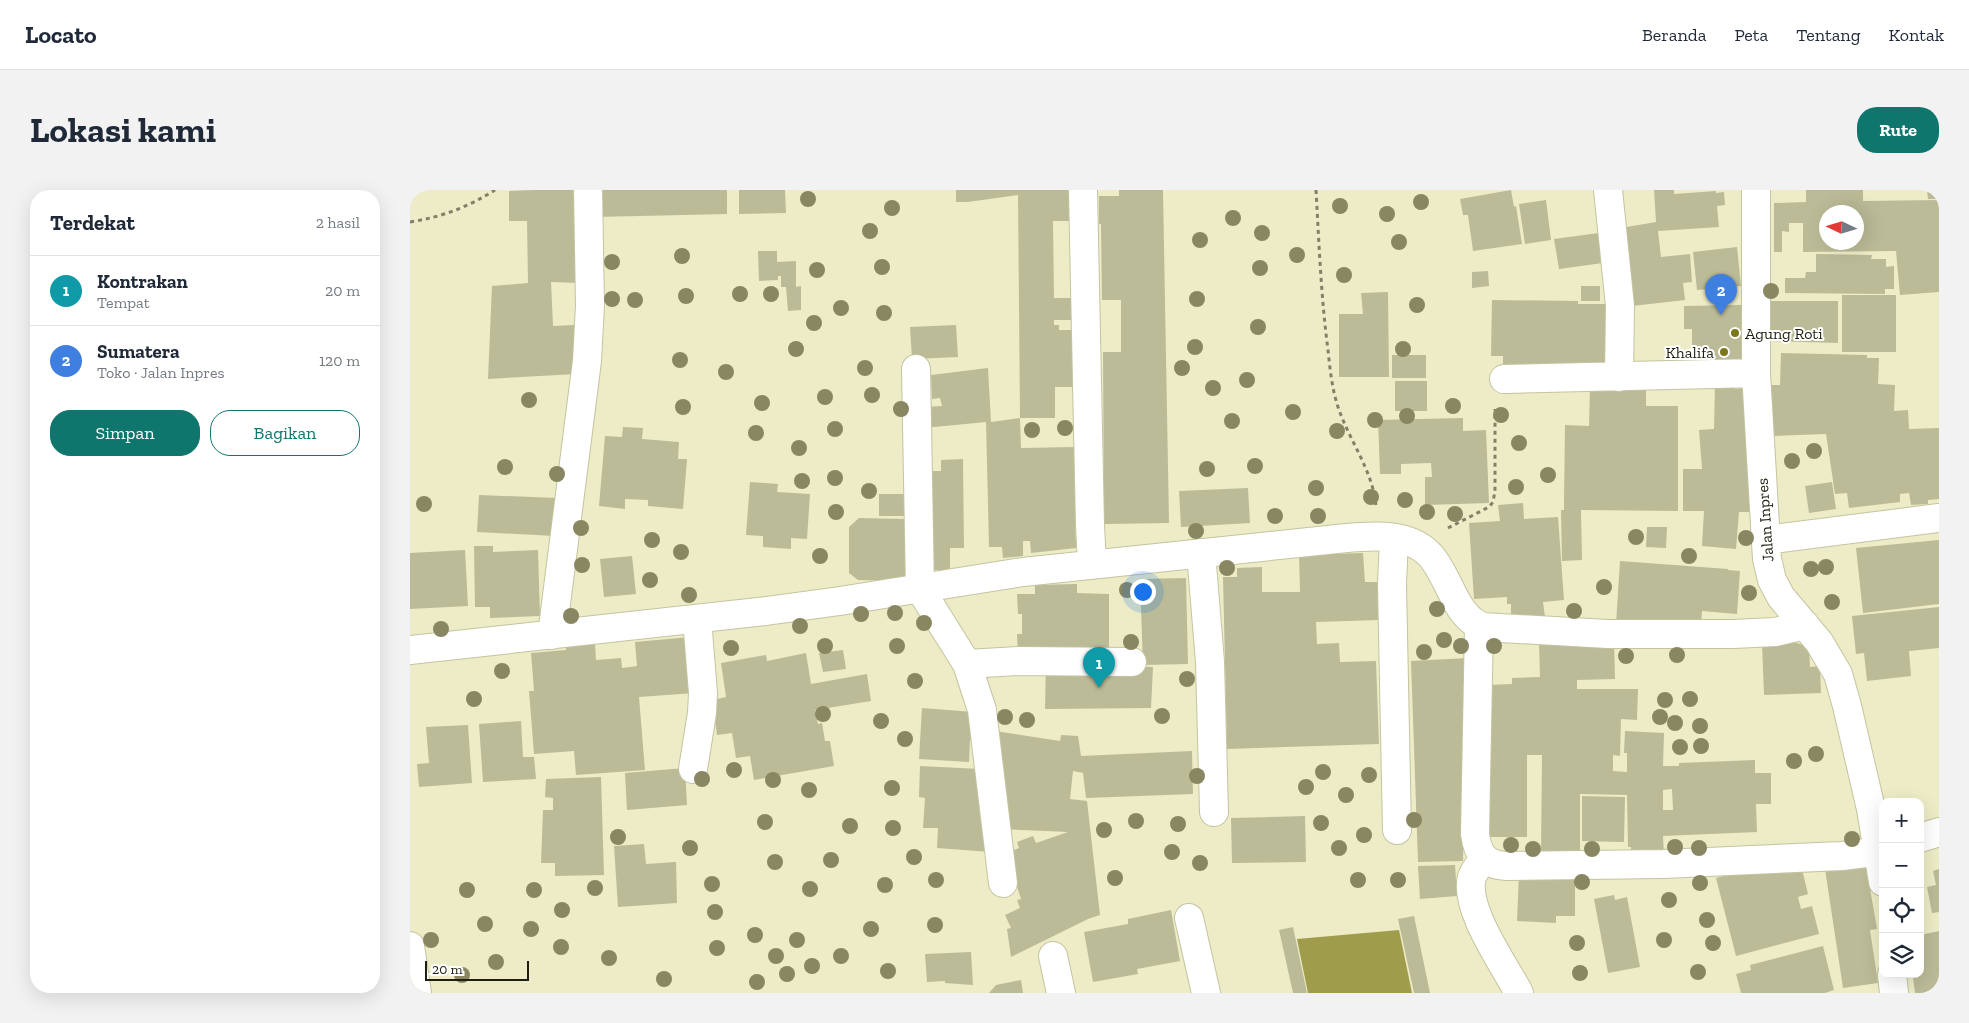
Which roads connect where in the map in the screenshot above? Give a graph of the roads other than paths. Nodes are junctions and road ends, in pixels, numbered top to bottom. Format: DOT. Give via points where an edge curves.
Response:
graph roads {
  1 [pos="588,190"];
  2 [pos="1083,190"];
  3 [pos="1608,190"];
  4 [pos="1756,190"];
  5 [pos="916,368"];
  6 [pos="1756,373"];
  7 [pos="1619,377"];
  8 [pos="1504,379"];
  9 [pos="1939,518"];
  10 [pos="1396,540"];
  11 [pos="1766,540"];
  12 [pos="1202,553"];
  13 [pos="1092,564"];
  14 [pos="920,589"];
  15 [pos="697,619"];
  16 [pos="1479,625"];
  17 [pos="1806,625"];
  18 [pos="552,635"];
  19 [pos="410,650"];
  20 [pos="1132,662"];
  21 [pos="967,664"];
  22 [pos="692,769"];
  23 [pos="1214,812"];
  24 [pos="1397,830"];
  25 [pos="1939,832"];
  26 [pos="1924,837"];
  27 [pos="1879,845"];
  28 [pos="1879,849"];
  29 [pos="1484,858"];
  30 [pos="1004,883"];
  31 [pos="1189,918"];
  32 [pos="410,946"];
  33 [pos="1053,956"];
  34 [pos="1892,978"];
  35 [pos="417,993"];
  36 [pos="1061,993"];
  37 [pos="1206,993"];
  38 [pos="1519,993"];
  39 [pos="1894,993"];
  1 -- 18 [label="street" via="588,361"];
  2 -- 13 [label="street"];
  3 -- 7 [label="street" via="1620,306"];
  4 -- 6 [label="street, Jalan Inpres"];
  5 -- 14 [label="street"];
  6 -- 7 [label="street"];
  6 -- 11 [label="street, Jalan Inpres"];
  7 -- 8 [label="street"];
  9 -- 11 [label="street"];
  10 -- 12 [label="street" via="1337,539"];
  10 -- 16 [label="street" via="1426,551 1462,609 1470,620"];
  10 -- 24 [label="street" via="1392,584"];
  11 -- 17 [label="street, Jalan Inpres" via="1766,559 1772,580 1785,604"];
  12 -- 13 [label="street"];
  12 -- 23 [label="street" via="1210,662"];
  13 -- 14 [label="street"];
  14 -- 15 [label="street"];
  14 -- 21 [label="street"];
  15 -- 18 [label="street"];
  15 -- 22 [label="street" via="703,693"];
  16 -- 17 [label="street" via="1608,634 1733,634 1775,632"];
  16 -- 29 [label="street" via="1476,834 1479,851"];
  17 -- 27 [label="street, Jalan Inpres" via="1828,654 1838,674"];
  18 -- 19 [label="street"];
  20 -- 21 [label="street"];
  21 -- 30 [label="street" via="982,710"];
  25 -- 26 [label="street"];
  28 -- 29 [label="street" via="1842,856 1663,864 1507,866"];
  29 -- 38 [label="street" via="1472,876 1477,913 1487,938"];
  31 -- 37 [label="street"];
  32 -- 35 [label="street"];
  33 -- 36 [label="street"];
  34 -- 39 [label="street"];
}
